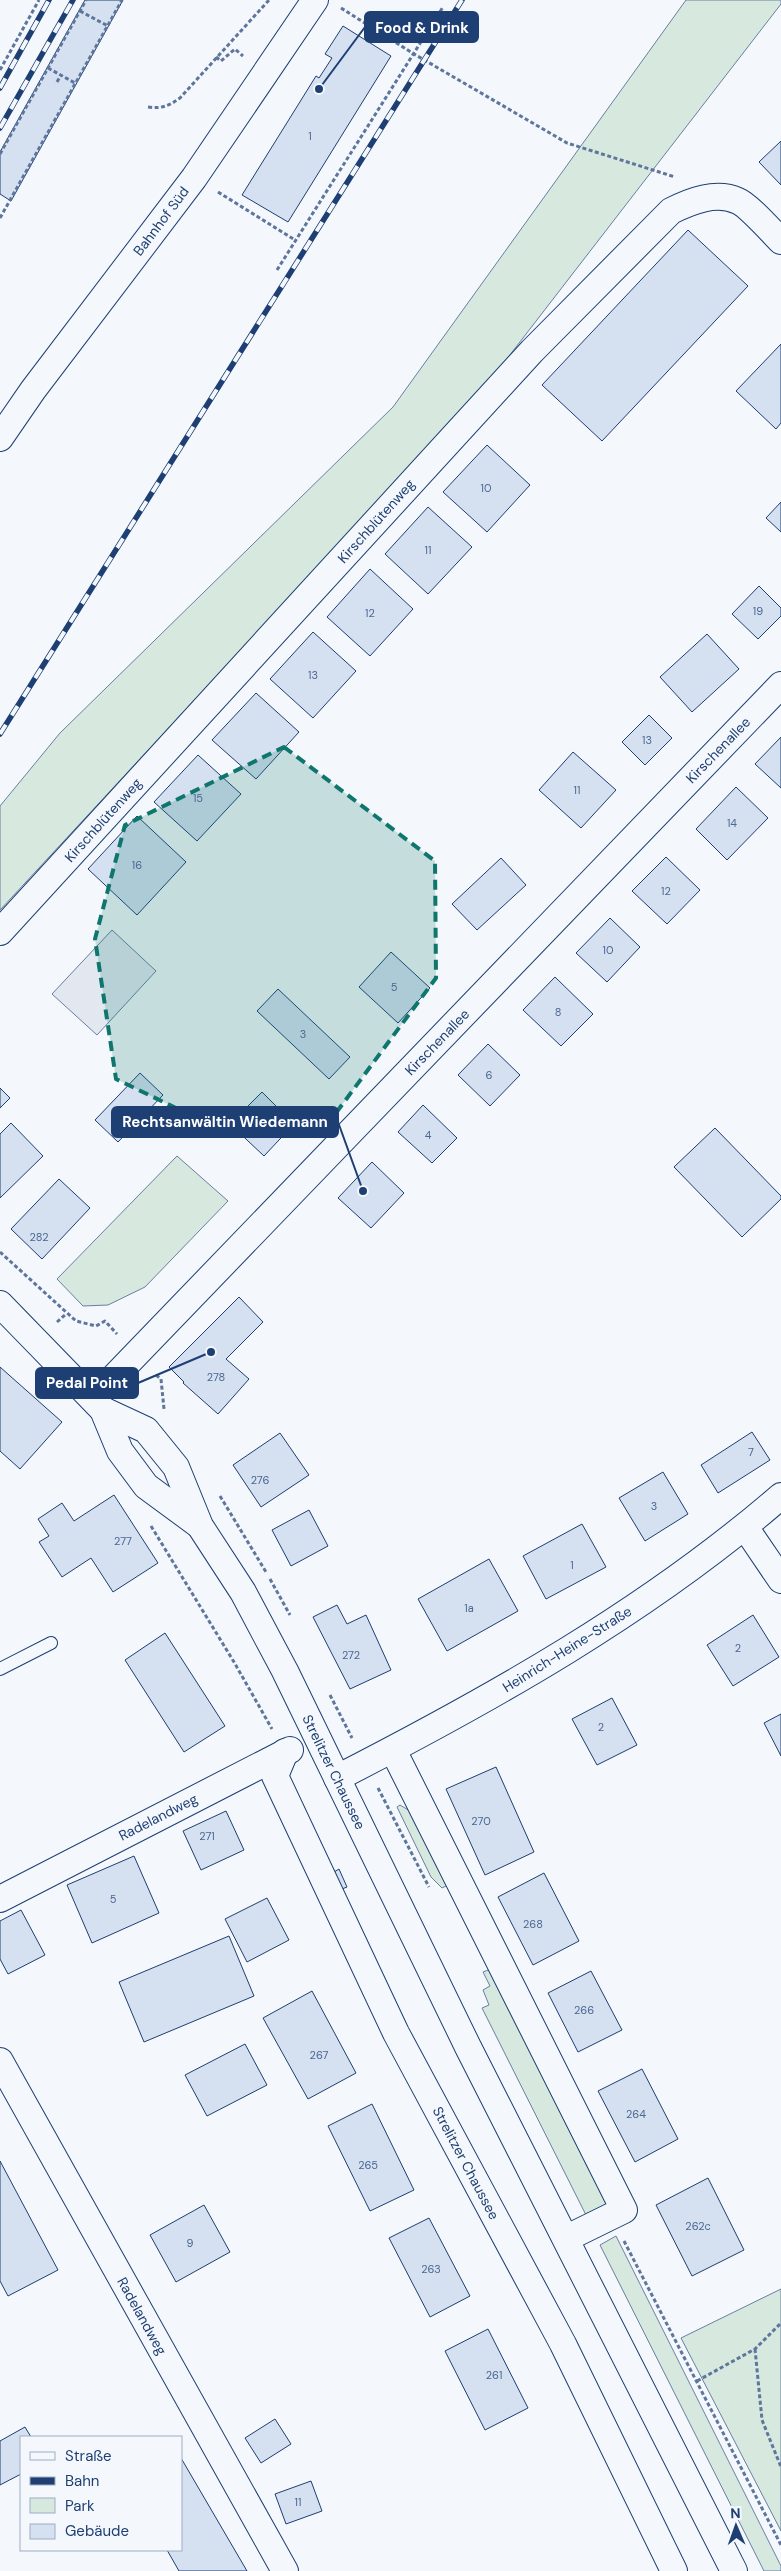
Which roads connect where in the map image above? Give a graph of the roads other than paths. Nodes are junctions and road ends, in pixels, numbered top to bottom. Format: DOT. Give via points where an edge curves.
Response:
graph roads {
  1 [pos="325,2"];
  2 [pos="781,241"];
  3 [pos="0,438"];
  4 [pos="781,685"];
  5 [pos="0,932"];
  6 [pos="0,1304"];
  7 [pos="98,1404"];
  8 [pos="781,1496"];
  9 [pos="200,1526"];
  10 [pos="745,1528"];
  11 [pos="781,1580"];
  12 [pos="51,1643"];
  13 [pos="0,1669"];
  14 [pos="317,1736"];
  15 [pos="392,1750"];
  16 [pos="285,1752"];
  17 [pos="337,1778"];
  18 [pos="0,1899"];
  19 [pos="0,2061"];
  20 [pos="567,2238"];
  21 [pos="284,2571"];
  22 [pos="674,2571"];
  23 [pos="734,2571"];
  1 -- 3 [label="street, Bahnhof Süd"];
  2 -- 5 [label="street, Kirschblütenweg" via="740,201 721,197 692,201 671,212 532,351"];
  4 -- 7 [label="street, Kirschenallee"];
  6 -- 7 [label="street, Strelitzer Chaussee"];
  7 -- 9 [label="street, Strelitzer Chaussee" via="120,1451 137,1476"];
  7 -- 9 [label="street, Strelitzer Chaussee" via="146,1430 162,1449 176,1467"];
  8 -- 10 [label="street, Heinrich-Heine-Straße"];
  9 -- 14 [label="street, Strelitzer Chaussee" via="243,1592"];
  10 -- 11 [label="street"];
  10 -- 15 [label="street, Heinrich-Heine-Straße" via="607,1626 467,1710"];
  12 -- 13 [label="lane"];
  14 -- 16 [label="street, Radelandweg"];
  14 -- 17 [label="street, Strelitzer Chaussee"];
  15 -- 17 [label="street, Heinrich-Heine-Straße"];
  15 -- 20 [label="street" via="624,2210"];
  16 -- 18 [label="street, Radelandweg"];
  16 -- 22 [label="street, Strelitzer Chaussee" via="275,1776 388,2016 563,2344"];
  17 -- 20 [label="street, Strelitzer Chaussee" via="468,2047"];
  19 -- 21 [label="street, Radelandweg"];
  20 -- 23 [label="street, Strelitzer Chaussee"];
}
